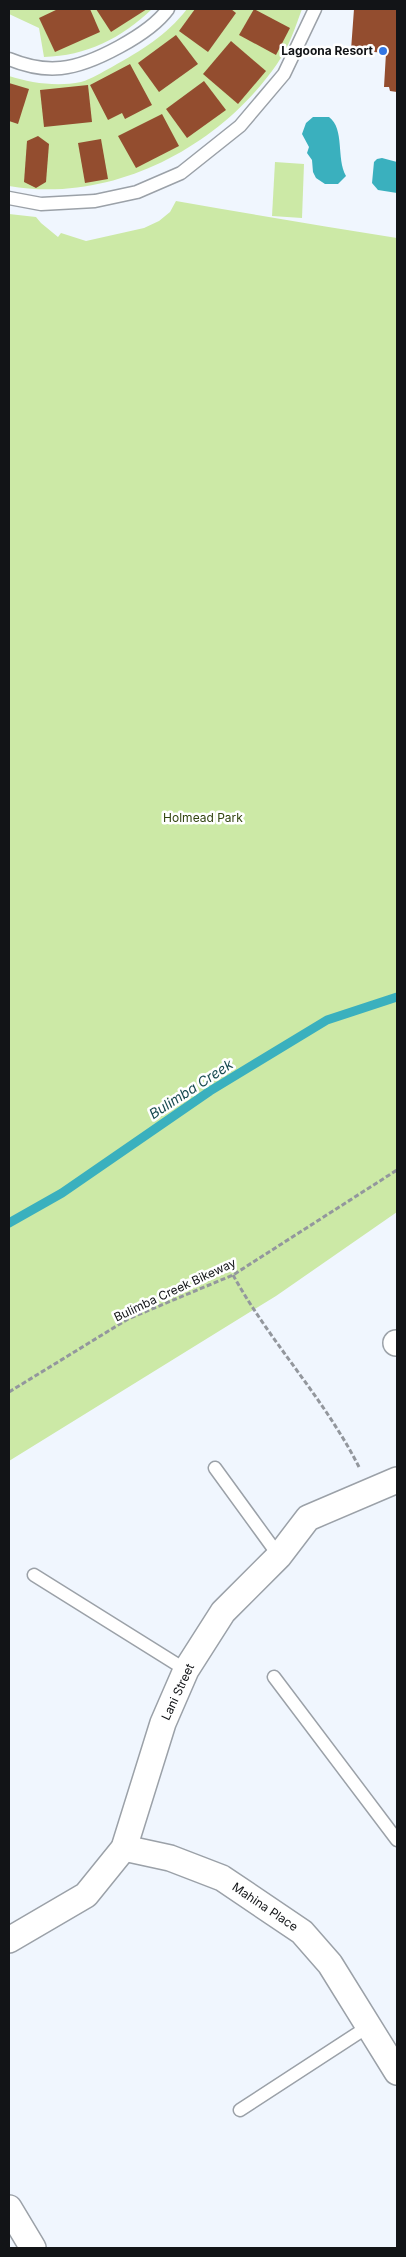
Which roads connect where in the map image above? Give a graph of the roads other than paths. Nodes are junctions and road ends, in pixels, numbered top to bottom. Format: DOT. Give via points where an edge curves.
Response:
graph roads {
  1 [pos="168,9"];
  2 [pos="315,9"];
  3 [pos="9,59"];
  4 [pos="9,198"];
  5 [pos="216,1468"];
  6 [pos="397,1480"];
  7 [pos="279,1556"];
  8 [pos="34,1575"];
  9 [pos="186,1670"];
  10 [pos="274,1677"];
  11 [pos="397,1840"];
  12 [pos="124,1848"];
  13 [pos="9,1940"];
  14 [pos="369,2026"];
  15 [pos="397,2072"];
  16 [pos="240,2110"];
  17 [pos="9,2208"];
  18 [pos="33,2248"];
  1 -- 3 [label="lane" via="139,37 99,56 62,68 31,68"];
  2 -- 4 [label="lane" via="284,74 240,126 181,173 137,192 95,201 41,204"];
  5 -- 7 [label="lane"];
  6 -- 7 [label="street, Lani Street" via="308,1518"];
  7 -- 9 [label="street, Lani Street" via="223,1612"];
  8 -- 9 [label="lane"];
  9 -- 12 [label="street, Lani Street" via="163,1723"];
  10 -- 11 [label="lane"];
  12 -- 13 [label="street, Lani Street" via="86,1894"];
  12 -- 14 [label="street, Mahina Place" via="170,1858 222,1878 295,1927 330,1964"];
  14 -- 15 [label="street, Mahina Place"];
  14 -- 16 [label="lane"];
  17 -- 18 [label="street"];
}
